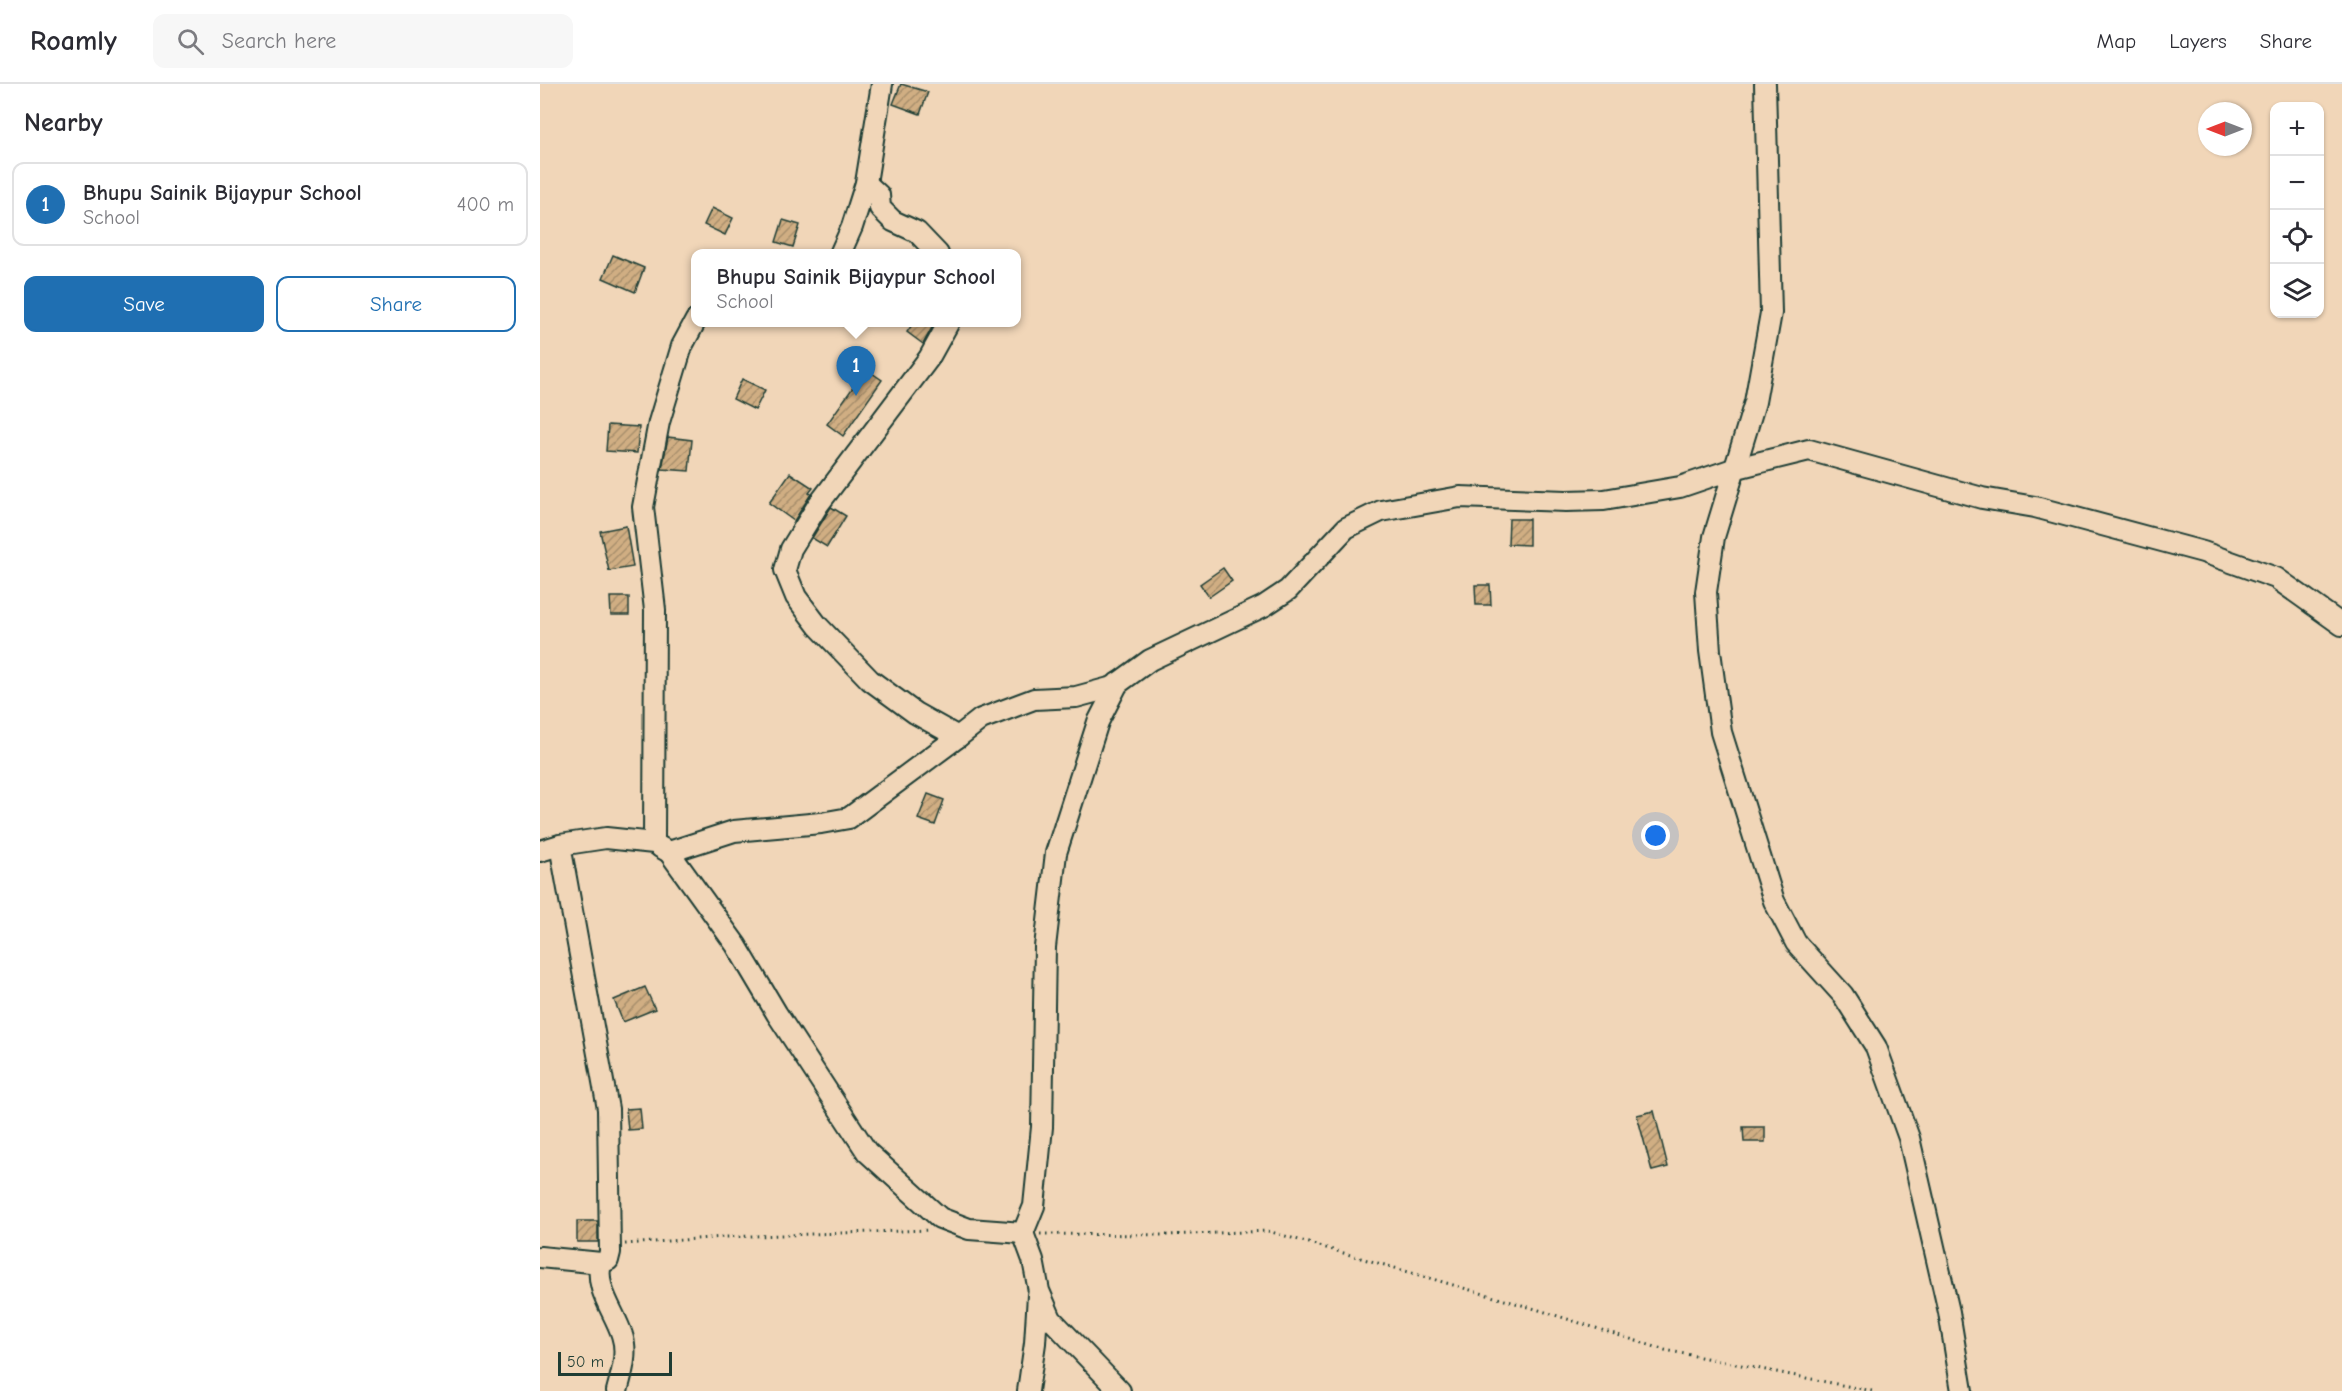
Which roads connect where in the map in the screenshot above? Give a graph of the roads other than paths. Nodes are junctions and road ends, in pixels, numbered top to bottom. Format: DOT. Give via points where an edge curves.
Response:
graph roads {
  1 [pos="882,84"];
  2 [pos="1765,84"];
  3 [pos="866,183"];
  4 [pos="842,249"];
  5 [pos="933,249"];
  6 [pos="692,327"];
  7 [pos="946,327"];
  8 [pos="1733,469"];
  9 [pos="2342,624"];
  10 [pos="1118,683"];
  11 [pos="958,737"];
  12 [pos="560,845"];
  13 [pos="661,848"];
  14 [pos="540,851"];
  15 [pos="1023,1233"];
  16 [pos="540,1257"];
  17 [pos="601,1263"];
  18 [pos="1039,1291"];
  19 [pos="617,1391"];
  20 [pos="1028,1391"];
  21 [pos="1120,1391"];
  22 [pos="1962,1391"];
  1 -- 3 [label="street"];
  2 -- 8 [label="street" via="1771,313 1755,402"];
  3 -- 4 [label="street"];
  3 -- 5 [label="street" via="879,195 880,207 893,221 917,232"];
  6 -- 13 [label="street" via="682,346 659,422 643,507 655,610"];
  7 -- 11 [label="street" via="928,358 818,505 791,549 785,570 796,597 818,626 870,680 915,713"];
  8 -- 9 [label="street" via="1809,450 1982,498 2095,522 2203,552 2276,578"];
  8 -- 10 [label="street" via="1680,487 1604,500 1460,497 1381,511 1346,528 1288,590 1264,606 1150,660"];
  8 -- 22 [label="street" via="1714,537 1706,592 1721,732 1774,901 1796,943 1843,995 1876,1047 1908,1138 1949,1312"];
  10 -- 11 [label="street" via="1076,697 1034,699 981,719"];
  10 -- 15 [label="street" via="1098,722 1056,853 1045,947 1042,1127 1034,1206"];
  11 -- 13 [label="street" via="849,818 734,831"];
  12 -- 13 [label="street" via="606,838"];
  12 -- 14 [label="street"];
  12 -- 17 [label="street" via="608,1109 611,1245 608,1260"];
  13 -- 15 [label="street" via="736,945 867,1152 940,1218 969,1229"];
  15 -- 18 [label="street"];
  16 -- 17 [label="street"];
  17 -- 19 [label="street" via="598,1272 604,1295 623,1336 624,1362"];
  18 -- 20 [label="street"];
  18 -- 21 [label="street" via="1051,1319"];
}
